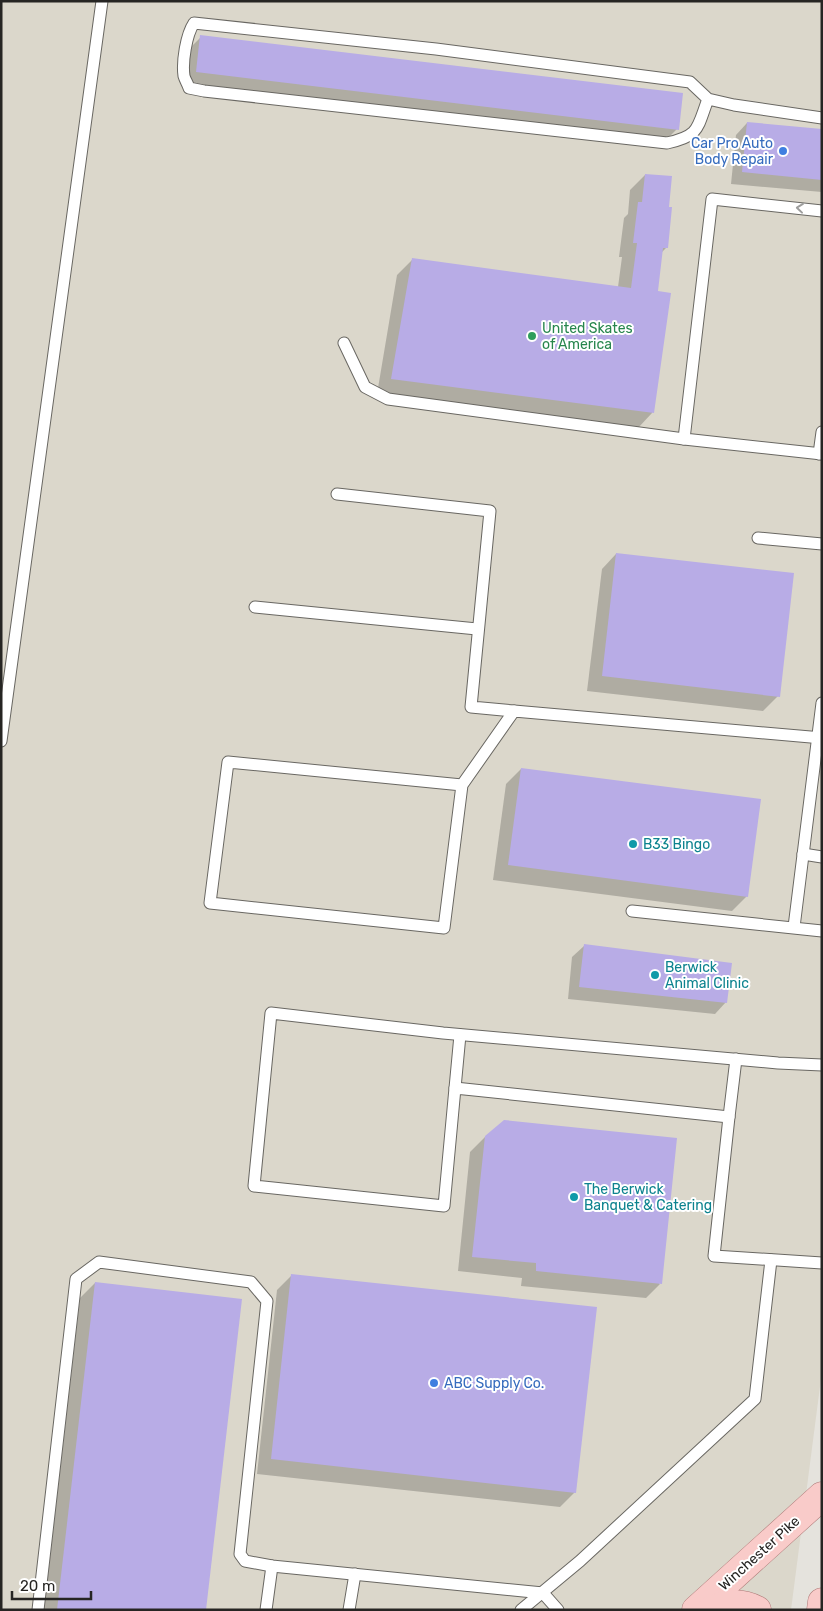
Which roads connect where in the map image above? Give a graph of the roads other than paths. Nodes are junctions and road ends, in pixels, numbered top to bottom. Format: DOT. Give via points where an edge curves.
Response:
graph roads {
  1 [pos="102,1"];
  2 [pos="708,100"];
  3 [pos="822,118"];
  4 [pos="822,211"];
  5 [pos="344,343"];
  6 [pos="822,432"];
  7 [pos="684,439"];
  8 [pos="820,454"];
  9 [pos="337,494"];
  10 [pos="758,538"];
  11 [pos="822,544"];
  12 [pos="255,607"];
  13 [pos="477,629"];
  14 [pos="822,704"];
  15 [pos="514,711"];
  16 [pos="820,738"];
  17 [pos="1,741"];
  18 [pos="462,785"];
  19 [pos="803,854"];
  20 [pos="822,857"];
  21 [pos="632,911"];
  22 [pos="794,927"];
  23 [pos="822,931"];
  24 [pos="460,1035"];
  25 [pos="736,1059"];
  26 [pos="822,1065"];
  27 [pos="455,1088"];
  28 [pos="729,1116"];
  29 [pos="771,1260"];
  30 [pos="822,1263"];
  31 [pos="822,1496"];
  32 [pos="272,1566"];
  33 [pos="355,1574"];
  34 [pos="543,1593"];
  35 [pos="822,1602"];
  36 [pos="38,1610"];
  37 [pos="266,1610"];
  38 [pos="349,1610"];
  39 [pos="521,1610"];
  40 [pos="558,1610"];
  41 [pos="696,1610"];
  42 [pos="711,1610"];
  43 [pos="758,1610"];
  44 [pos="821,1610"];
  1 -- 17 [label="lane"];
  2 -- 2 [label="lane" via="690,82 436,49 194,23 188,32 186,45 184,77 189,88 667,143 686,139 697,129"];
  2 -- 3 [label="lane"];
  4 -- 7 [label="lane, one-way" via="712,199"];
  5 -- 7 [label="lane" via="366,387 388,400"];
  6 -- 8 [label="lane"];
  7 -- 8 [label="lane"];
  9 -- 13 [label="lane" via="490,510"];
  10 -- 11 [label="lane"];
  12 -- 13 [label="lane"];
  13 -- 15 [label="lane" via="471,707"];
  14 -- 16 [label="lane"];
  15 -- 16 [label="lane"];
  15 -- 18 [label="lane"];
  16 -- 19 [label="lane"];
  18 -- 18 [label="lane" via="444,928 210,903 228,762"];
  19 -- 20 [label="lane"];
  19 -- 22 [label="lane"];
  21 -- 22 [label="lane"];
  22 -- 23 [label="lane"];
  24 -- 25 [label="lane"];
  24 -- 27 [label="lane"];
  24 -- 27 [label="lane" via="271,1013 254,1186 444,1206"];
  25 -- 26 [label="lane"];
  25 -- 28 [label="lane"];
  27 -- 28 [label="lane"];
  28 -- 29 [label="lane" via="714,1256"];
  29 -- 30 [label="lane"];
  29 -- 34 [label="lane" via="755,1399"];
  31 -- 41 [label="main road, Winchester Pike"];
  32 -- 33 [label="lane"];
  32 -- 36 [label="lane" via="245,1561 240,1554 268,1301 251,1282 99,1262 76,1280"];
  32 -- 37 [label="lane"];
  33 -- 34 [label="lane"];
  33 -- 38 [label="lane"];
  34 -- 39 [label="lane"];
  34 -- 40 [label="lane"];
  35 -- 44 [label="main road"];
  42 -- 43 [label="main road" via="736,1603"];
}
